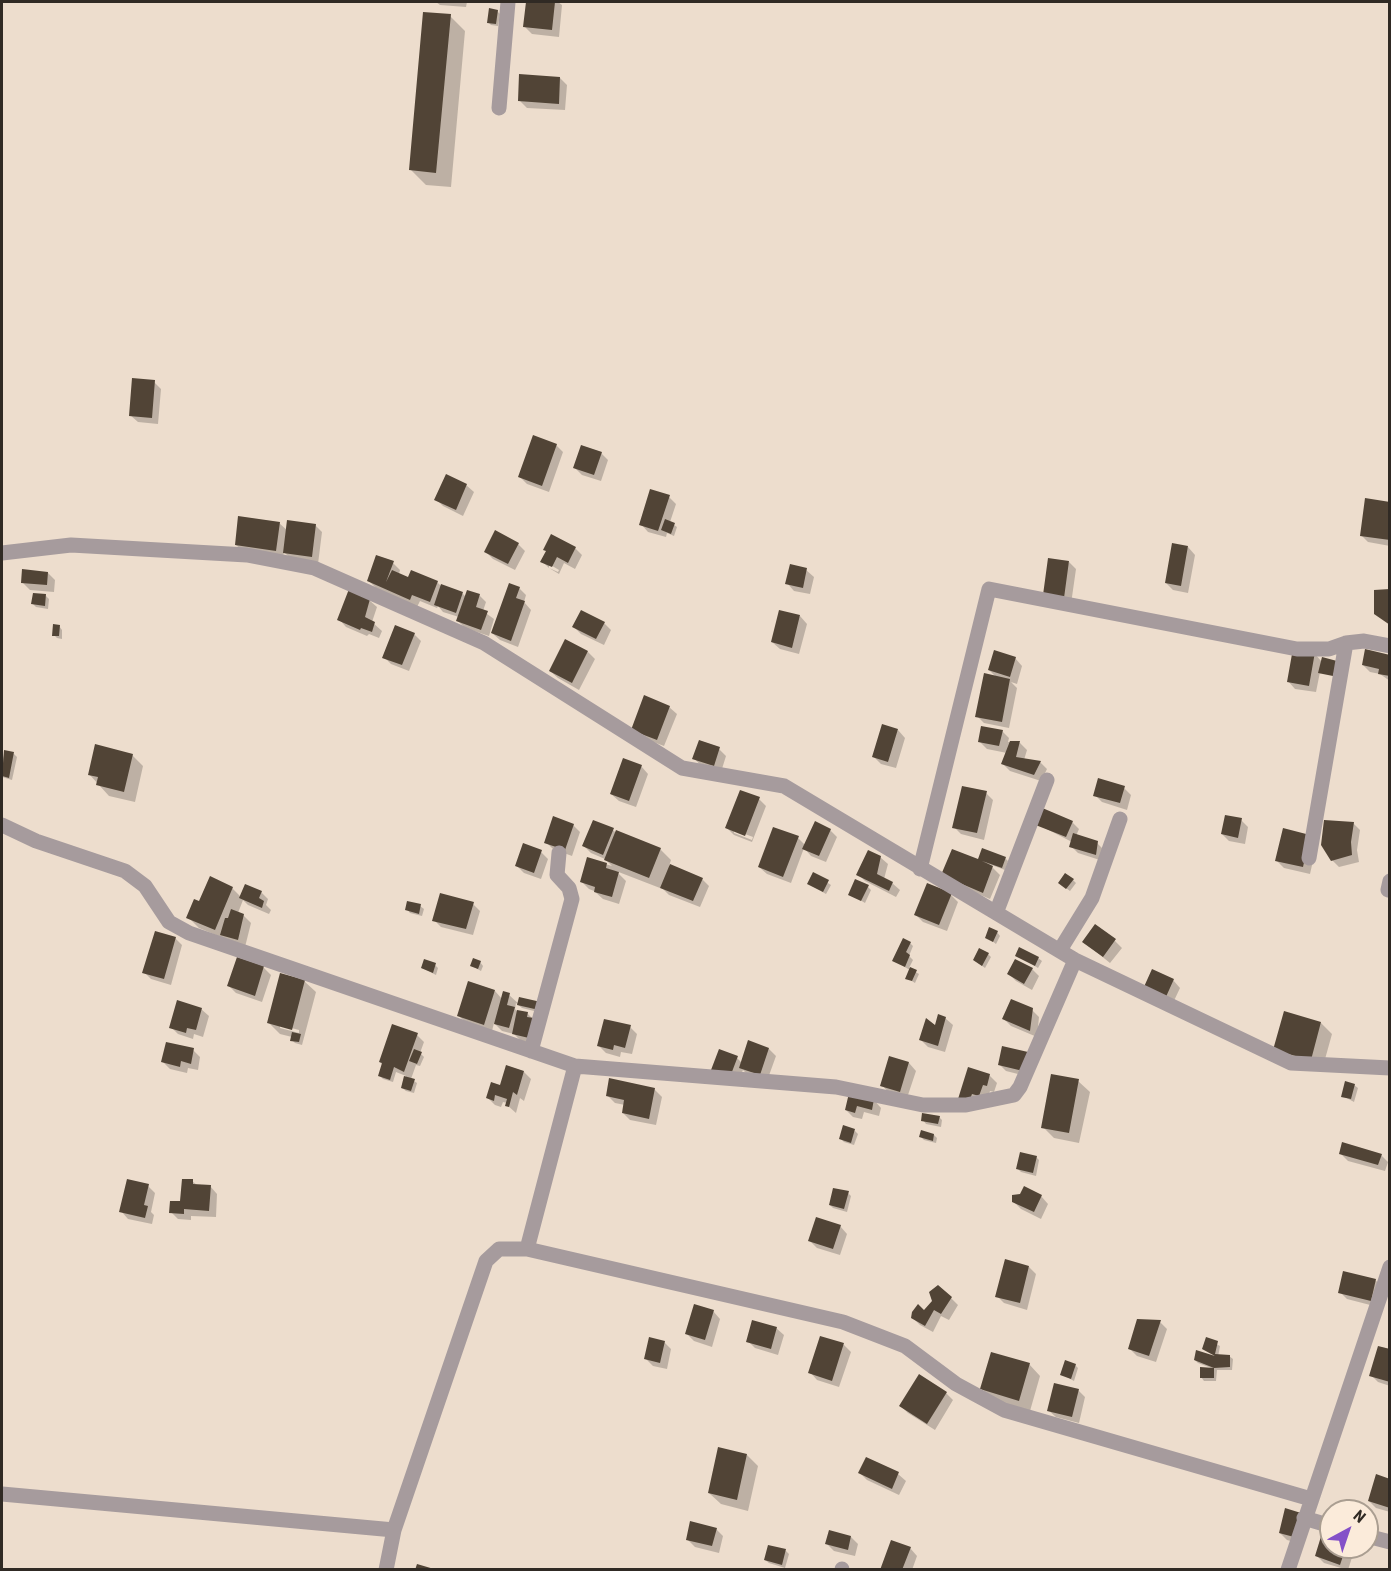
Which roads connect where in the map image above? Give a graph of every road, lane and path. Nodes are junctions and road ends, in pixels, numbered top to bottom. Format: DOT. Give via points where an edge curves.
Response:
graph roads {
  1 [pos="508,2"];
  2 [pos="499,108"];
  3 [pos="2,553"];
  4 [pos="1346,643"];
  5 [pos="1389,646"];
  6 [pos="1047,780"];
  7 [pos="1120,819"];
  8 [pos="2,825"];
  9 [pos="559,853"];
  10 [pos="1308,858"];
  11 [pos="921,869"];
  12 [pos="996,913"];
  13 [pos="1060,950"];
  14 [pos="1075,960"];
  15 [pos="531,1051"];
  16 [pos="574,1066"];
  17 [pos="1389,1068"];
  18 [pos="527,1249"];
  19 [pos="1389,1267"];
  20 [pos="2,1494"];
  21 [pos="1311,1499"];
  22 [pos="1304,1518"];
  23 [pos="1319,1522"];
  24 [pos="394,1530"];
  25 [pos="386,1569"];
  26 [pos="1288,1569"];
  1 -- 2 [label="street"];
  3 -- 11 [label="street" via="71,545 247,555 314,568 484,643 682,768 784,786"];
  4 -- 5 [label="street" via="1364,641"];
  4 -- 10 [label="street"];
  4 -- 11 [label="street" via="1329,649 1297,650 989,589"];
  6 -- 12 [label="street"];
  7 -- 13 [label="street" via="1092,898"];
  8 -- 15 [label="street" via="36,841 125,871 145,886 170,922 189,933"];
  9 -- 15 [label="street" via="557,875 569,888 572,899"];
  11 -- 12 [label="street"];
  12 -- 13 [label="street"];
  13 -- 14 [label="street"];
  14 -- 16 [label="street" via="1014,1095 966,1105 923,1105 836,1087"];
  14 -- 17 [label="street" via="1291,1063"];
  15 -- 16 [label="street"];
  16 -- 18 [label="street"];
  18 -- 21 [label="street" via="843,1322 905,1346 956,1384 1004,1410"];
  18 -- 24 [label="street" via="499,1249 486,1261"];
  19 -- 21 [label="street"];
  20 -- 24 [label="street"];
  21 -- 22 [label="street"];
  22 -- 23 [label="street"];
  22 -- 26 [label="street"];
  24 -- 25 [label="street"];
}
